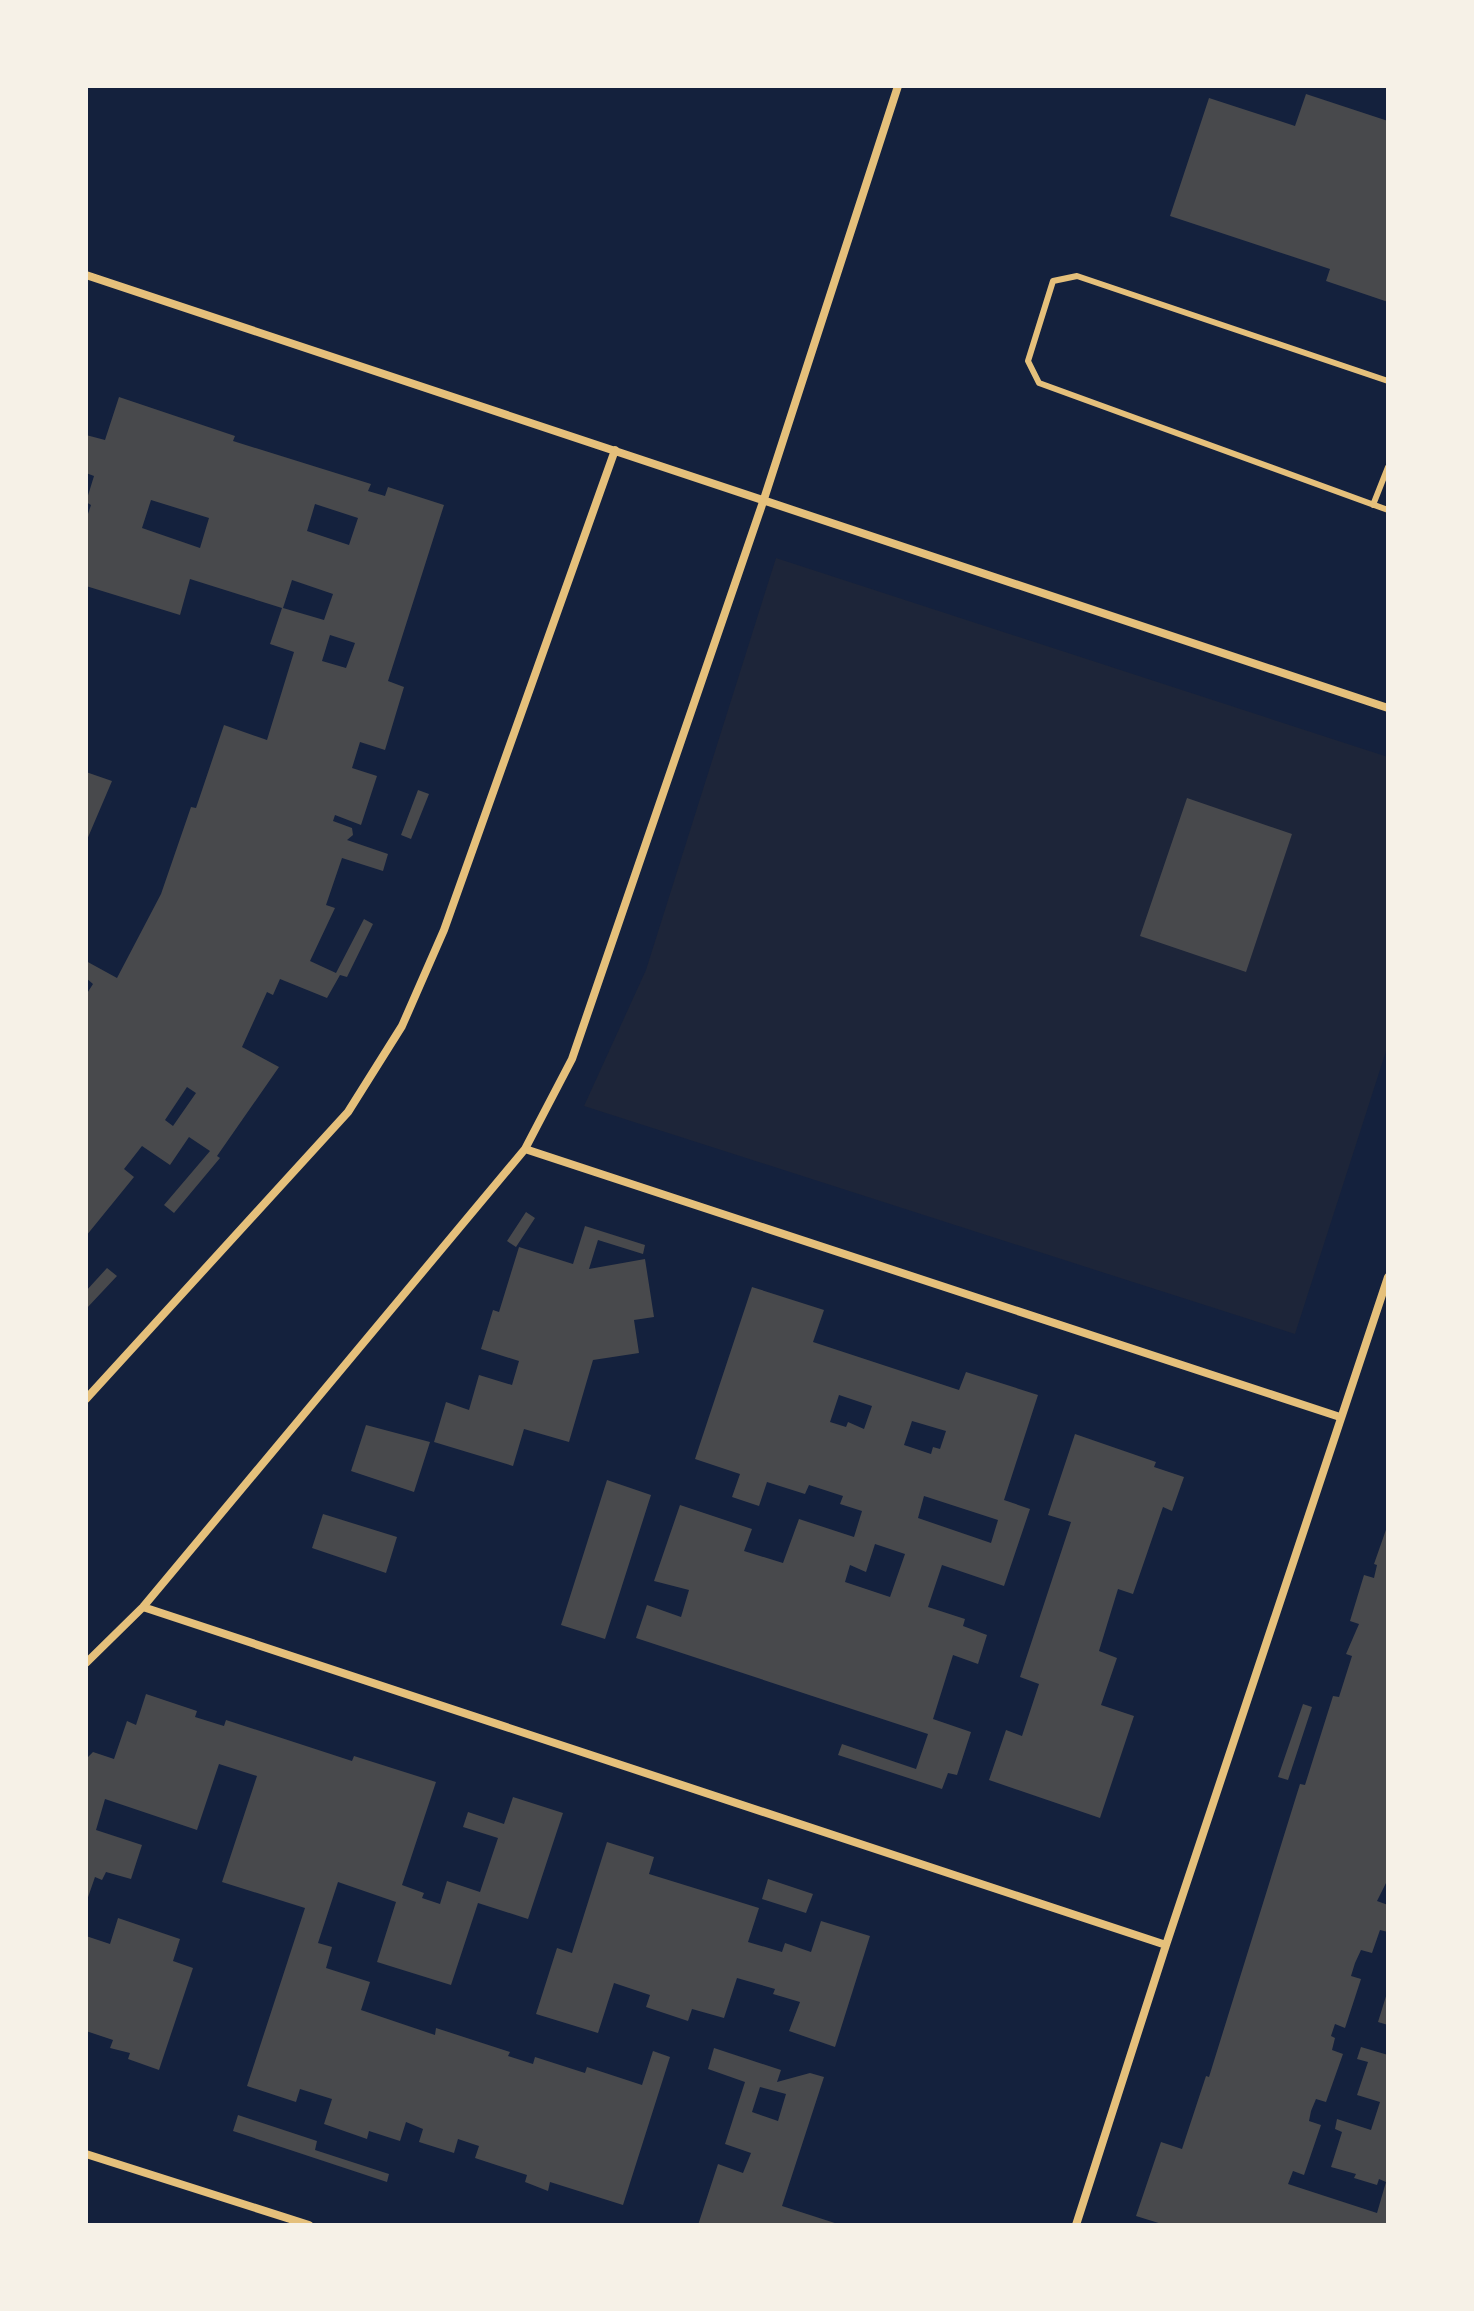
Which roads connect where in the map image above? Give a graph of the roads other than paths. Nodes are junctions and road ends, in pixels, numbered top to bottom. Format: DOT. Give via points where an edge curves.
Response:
graph roads {
  1 [pos="898,86"];
  2 [pos="86,275"];
  3 [pos="1388,381"];
  4 [pos="615,450"];
  5 [pos="1388,467"];
  6 [pos="764,499"];
  7 [pos="1373,505"];
  8 [pos="1388,510"];
  9 [pos="1388,708"];
  10 [pos="525,1149"];
  11 [pos="1388,1277"];
  12 [pos="86,1399"];
  13 [pos="1340,1417"];
  14 [pos="143,1607"];
  15 [pos="86,1663"];
  16 [pos="1166,1945"];
  17 [pos="86,2154"];
  18 [pos="309,2225"];
  19 [pos="1076,2225"];
  1 -- 6 [label="street"];
  2 -- 4 [label="street"];
  3 -- 7 [label="lane" via="1077,276 1053,281 1028,361 1039,383"];
  4 -- 6 [label="street"];
  4 -- 12 [label="street" via="444,930 402,1026 348,1112"];
  5 -- 7 [label="lane"];
  6 -- 9 [label="street"];
  6 -- 10 [label="street" via="572,1059"];
  7 -- 8 [label="lane"];
  10 -- 13 [label="street"];
  10 -- 14 [label="street"];
  11 -- 13 [label="street"];
  13 -- 16 [label="street"];
  14 -- 15 [label="street"];
  14 -- 16 [label="street"];
  16 -- 19 [label="street"];
  17 -- 18 [label="street"];
}
